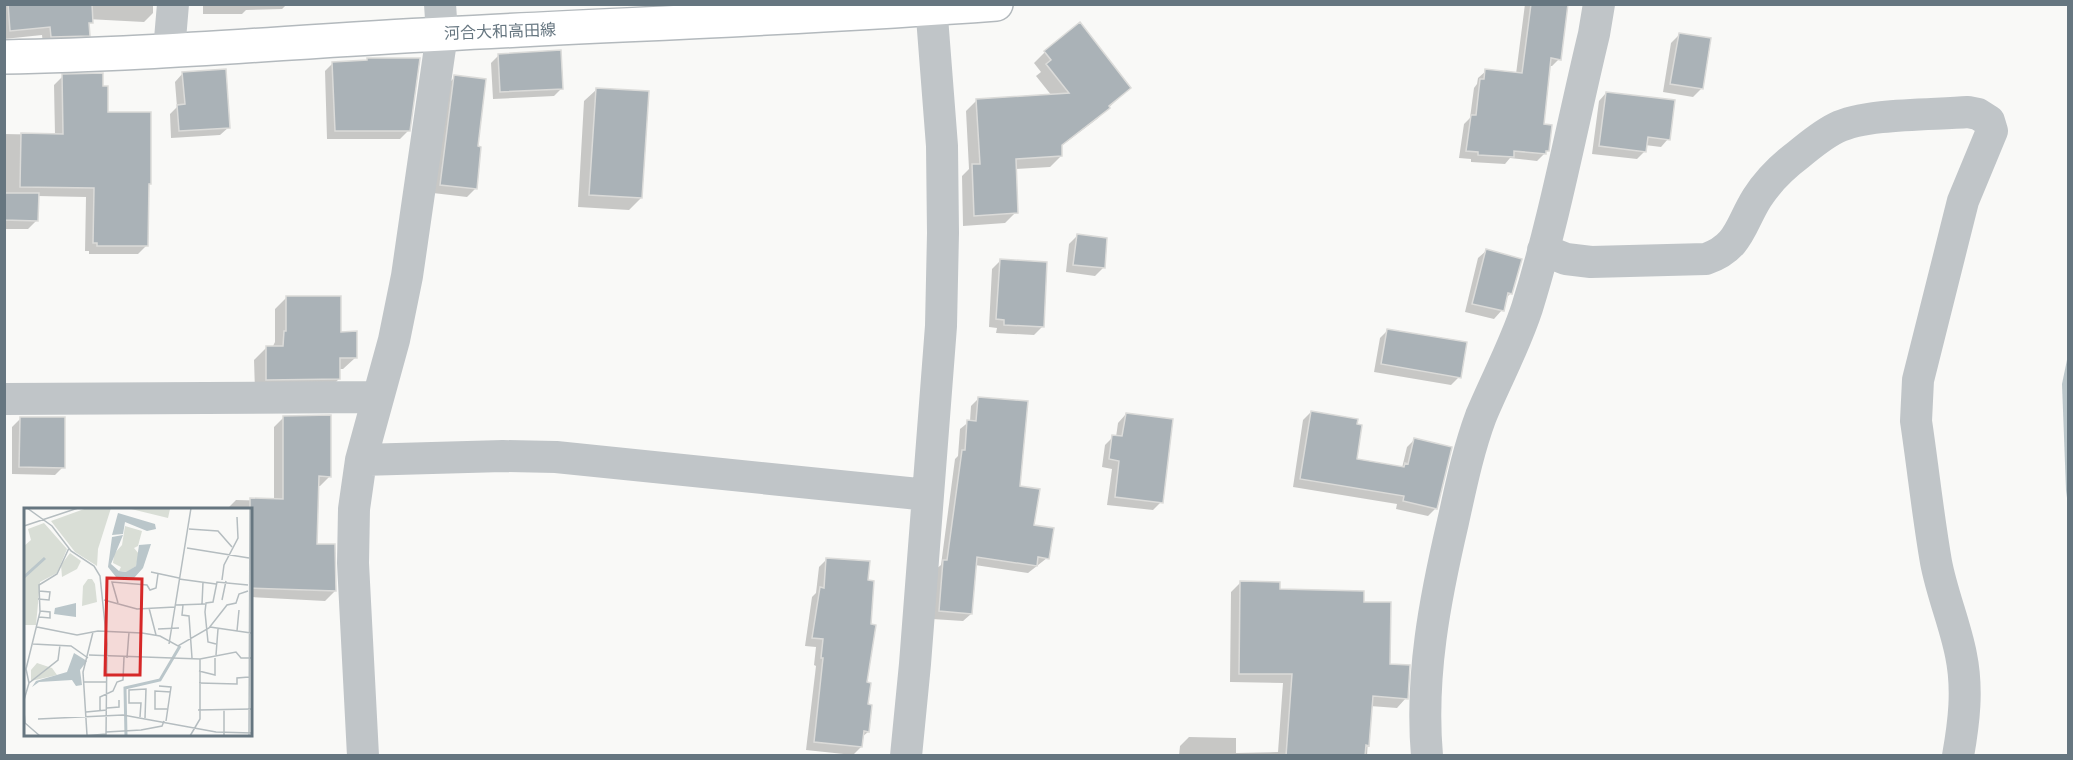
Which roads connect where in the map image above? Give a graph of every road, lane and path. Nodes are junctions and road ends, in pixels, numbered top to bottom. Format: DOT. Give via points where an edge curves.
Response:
graph roads {
  1 [pos="173,4"];
  2 [pos="996,4"];
  3 [pos="1599,4"];
  4 [pos="931,7"];
  5 [pos="441,19"];
  6 [pos="169,51"];
  7 [pos="4,57"];
  8 [pos="1543,250"];
  9 [pos="378,398"];
  10 [pos="4,399"];
  11 [pos="361,460"];
  12 [pos="928,495"];
  13 [pos="363,756"];
  14 [pos="906,756"];
  15 [pos="1427,756"];
  16 [pos="1958,756"];
  1 -- 6 [label="street"];
  2 -- 4 [label="main road, 河合大和高田線"];
  3 -- 8 [label="street"];
  4 -- 5 [label="main road, 河合大和高田線" via="653,25"];
  4 -- 12 [label="street" via="942,146 943,233 941,326"];
  5 -- 6 [label="main road, 河合大和高田線"];
  5 -- 9 [label="street" via="407,276"];
  6 -- 7 [label="main road, 河合大和高田線"];
  8 -- 15 [label="street" via="1513,346 1469,451 1442,567 1426,690"];
  8 -- 16 [label="street" via="1566,259 1591,262 1706,259 1722,253 1734,241 1772,178 1837,128 1863,120 1968,112 1989,121 1992,131 1963,201 1916,400 1936,561 1965,678"];
  9 -- 10 [label="street"];
  9 -- 11 [label="street"];
  11 -- 12 [label="street" via="556,457"];
  11 -- 13 [label="street" via="354,509 353,563"];
  12 -- 14 [label="street"];
}
